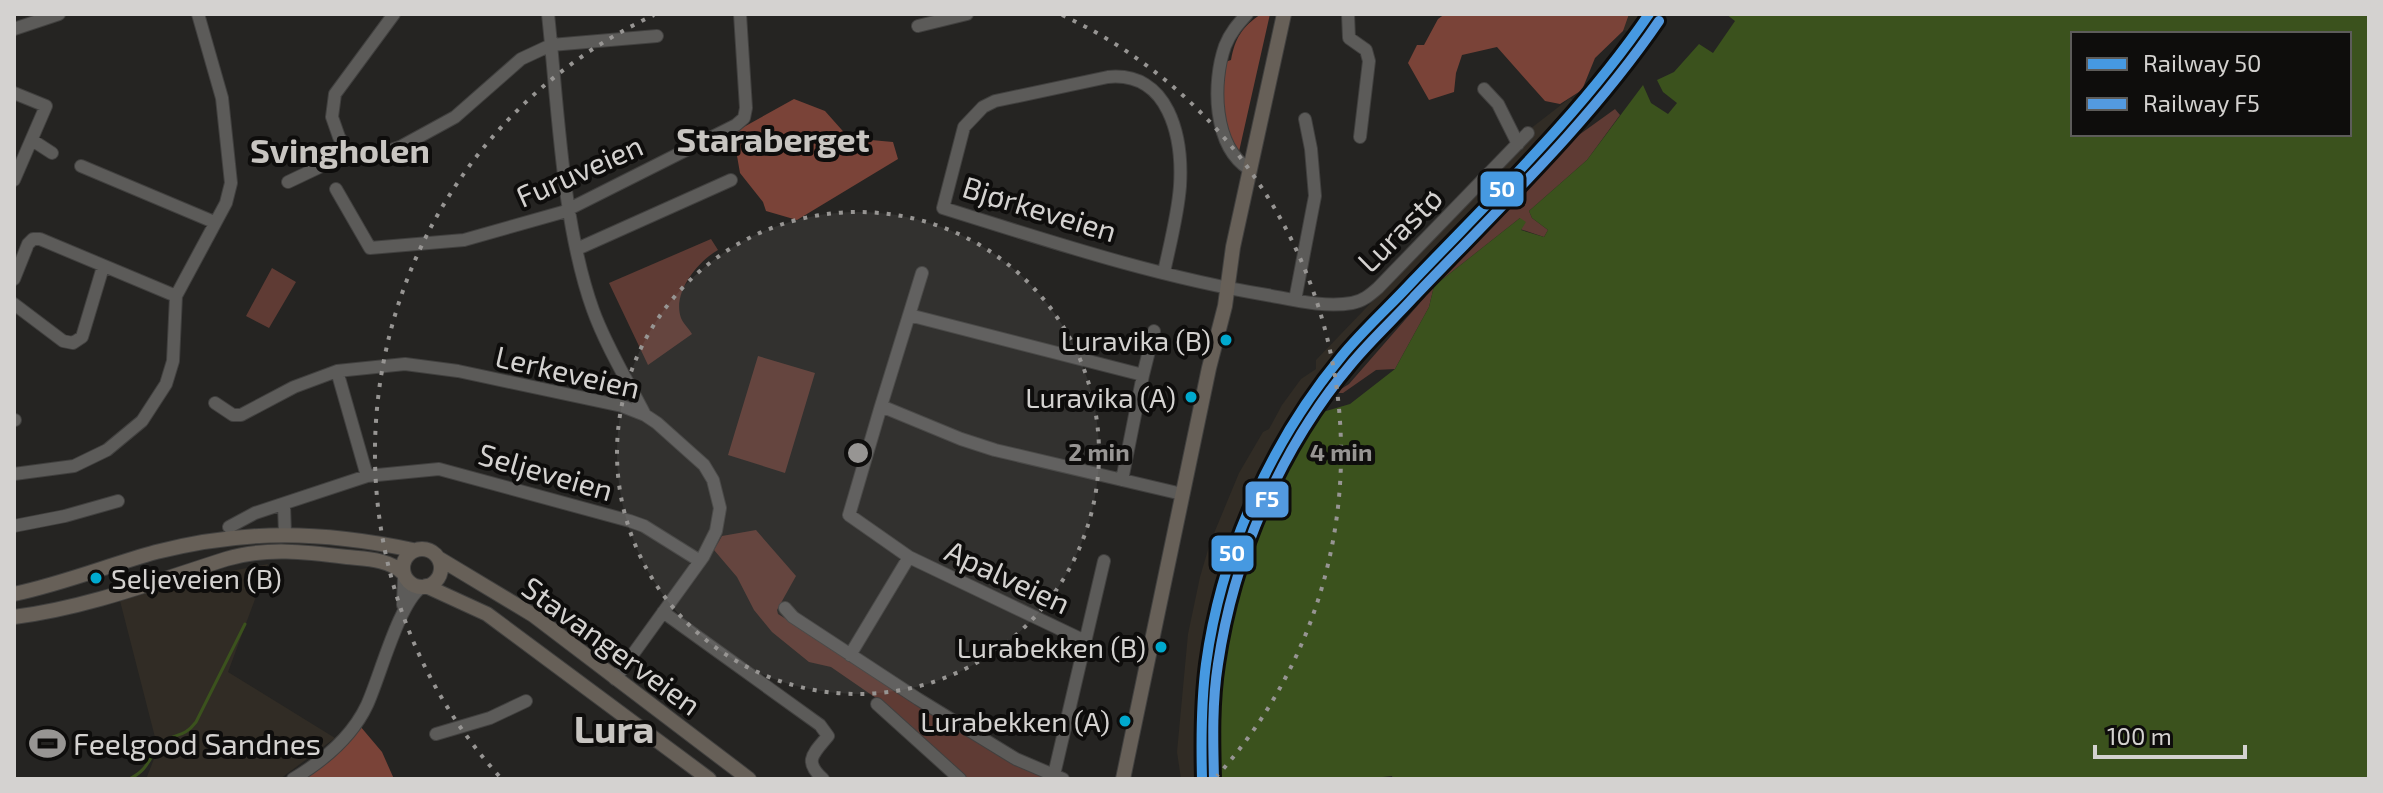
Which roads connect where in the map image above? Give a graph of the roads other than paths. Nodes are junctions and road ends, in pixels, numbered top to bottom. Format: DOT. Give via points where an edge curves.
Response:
graph roads {
  1 [pos="59,14"];
  2 [pos="198,14"];
  3 [pos="394,14"];
  4 [pos="548,14"];
  5 [pos="740,14"];
  6 [pos="967,14"];
  7 [pos="1247,14"];
  8 [pos="1284,14"];
  9 [pos="1348,14"];
  10 [pos="918,26"];
  11 [pos="14,29"];
  12 [pos="657,36"];
  13 [pos="551,45"];
  14 [pos="1484,89"];
  15 [pos="14,93"];
  16 [pos="1305,119"];
  17 [pos="1528,133"];
  18 [pos="1360,137"];
  19 [pos="32,140"];
  20 [pos="1518,144"];
  21 [pos="52,153"];
  22 [pos="349,153"];
  23 [pos="81,166"];
  24 [pos="1249,169"];
  25 [pos="14,180"];
  26 [pos="731,180"];
  27 [pos="288,182"];
  28 [pos="336,189"];
  29 [pos="570,207"];
  30 [pos="214,222"];
  31 [pos="370,248"];
  32 [pos="577,249"];
  33 [pos="368,262"];
  34 [pos="103,267"];
  35 [pos="1164,272"];
  36 [pos="922,273"];
  37 [pos="14,279"];
  38 [pos="1225,287"];
  39 [pos="176,296"];
  40 [pos="1295,300"];
  41 [pos="14,304"];
  42 [pos="909,315"];
  43 [pos="1154,331"];
  44 [pos="337,371"];
  45 [pos="1143,375"];
  46 [pos="215,403"];
  47 [pos="881,406"];
  48 [pos="645,415"];
  49 [pos="14,474"];
  50 [pos="367,476"];
  51 [pos="1122,480"];
  52 [pos="1182,494"];
  53 [pos="118,501"];
  54 [pos="284,505"];
  55 [pos="14,526"];
  56 [pos="229,527"];
  57 [pos="285,533"];
  58 [pos="413,550"];
  59 [pos="909,557"];
  60 [pos="440,559"];
  61 [pos="700,561"];
  62 [pos="1104,561"];
  63 [pos="404,575"];
  64 [pos="424,587"];
  65 [pos="14,594"];
  66 [pos="785,608"];
  67 [pos="663,612"];
  68 [pos="401,616"];
  69 [pos="14,617"];
  70 [pos="1085,641"];
  71 [pos="850,655"];
  72 [pos="615,679"];
  73 [pos="526,701"];
  74 [pos="877,704"];
  75 [pos="436,734"];
  76 [pos="1057,778"];
  77 [pos="293,779"];
  78 [pos="709,779"];
  79 [pos="749,779"];
  80 [pos="823,779"];
  81 [pos="960,779"];
  82 [pos="1123,779"];
  1 -- 11 [label="street"];
  2 -- 30 [label="street" via="222,98 231,169 229,193"];
  3 -- 22 [label="street" via="335,94 332,117"];
  4 -- 13 [label="street"];
  5 -- 29 [label="street, Furuveien" via="744,118"];
  6 -- 10 [label="street"];
  7 -- 24 [label="street" via="1226,42 1218,89 1227,143"];
  8 -- 24 [label="main road"];
  9 -- 18 [label="street" via="1349,38 1366,50 1369,61"];
  12 -- 13 [label="street"];
  13 -- 22 [label="street" via="521,59 455,117 429,132 370,158"];
  13 -- 29 [label="street"];
  14 -- 20 [label="street" via="1498,104"];
  15 -- 19 [label="street" via="46,106"];
  16 -- 40 [label="street, Lurastø" via="1315,196"];
  17 -- 20 [label="street, Lurastø"];
  19 -- 21 [label="street"];
  19 -- 25 [label="street"];
  20 -- 40 [label="street, Lurastø" via="1365,299 1332,304"];
  22 -- 27 [label="street"];
  23 -- 30 [label="street"];
  24 -- 38 [label="main road"];
  26 -- 32 [label="street"];
  28 -- 31 [label="street" via="359,216"];
  29 -- 31 [label="street, Furuveien" via="464,240"];
  29 -- 32 [label="street"];
  30 -- 39 [label="street"];
  31 -- 33 [label="street"];
  32 -- 48 [label="street" via="593,311"];
  34 -- 37 [label="street" via="33,239"];
  34 -- 39 [label="street"];
  34 -- 41 [label="street" via="82,337 73,343"];
  35 -- 35 [label="street, Bjørkeveien" via="1179,199 1179,158 1172,120 1152,89 1128,76 1108,77 995,101 964,127 943,208"];
  35 -- 38 [label="street, Bjørkeveien"];
  36 -- 42 [label="street"];
  38 -- 40 [label="street, Lurastø"];
  38 -- 52 [label="main road"];
  39 -- 49 [label="street" via="171,370 142,421 91,459"];
  42 -- 45 [label="street"];
  42 -- 47 [label="street"];
  43 -- 45 [label="street"];
  44 -- 46 [label="street, Lerkeveien" via="241,415"];
  44 -- 48 [label="street, Lerkeveien" via="391,364 436,367"];
  44 -- 50 [label="street"];
  45 -- 51 [label="street"];
  47 -- 51 [label="street" via="995,450"];
  47 -- 59 [label="street, Apalveien" via="849,515"];
  48 -- 61 [label="street, Lerkeveien" via="704,465 713,480 719,519"];
  50 -- 54 [label="street, Seljeveien"];
  50 -- 61 [label="street, Seljeveien" via="454,472 644,526"];
  51 -- 52 [label="street"];
  52 -- 82 [label="main road"];
  53 -- 55 [label="street"];
  54 -- 56 [label="street, Seljeveien"];
  54 -- 57 [label="street"];
  57 -- 58 [label="main road"];
  57 -- 65 [label="main road" via="174,548"];
  58 -- 60 [label="main road" via="429,549"];
  58 -- 63 [label="main road" via="403,563"];
  59 -- 70 [label="street, Apalveien"];
  59 -- 71 [label="street, Apalveien"];
  60 -- 64 [label="main road" via="439,577"];
  60 -- 72 [label="main road, Stavangerveien" via="533,615"];
  61 -- 67 [label="street, Lerkeveien"];
  62 -- 70 [label="street, Apalveien"];
  63 -- 64 [label="main road"];
  63 -- 68 [label="street"];
  63 -- 69 [label="main road" via="381,561 276,552 225,559 72,606"];
  64 -- 68 [label="street" via="413,593"];
  64 -- 78 [label="main road, Stavangerveien" via="487,614"];
  66 -- 71 [label="street"];
  67 -- 72 [label="street, Lerkeveien"];
  67 -- 80 [label="street" via="820,725 828,736 811,762"];
  68 -- 77 [label="street" via="366,708 328,755"];
  70 -- 76 [label="street, Apalveien"];
  71 -- 76 [label="street" via="1016,759"];
  72 -- 79 [label="main road, Stavangerveien"];
  73 -- 75 [label="street"];
  74 -- 81 [label="street"];
}
